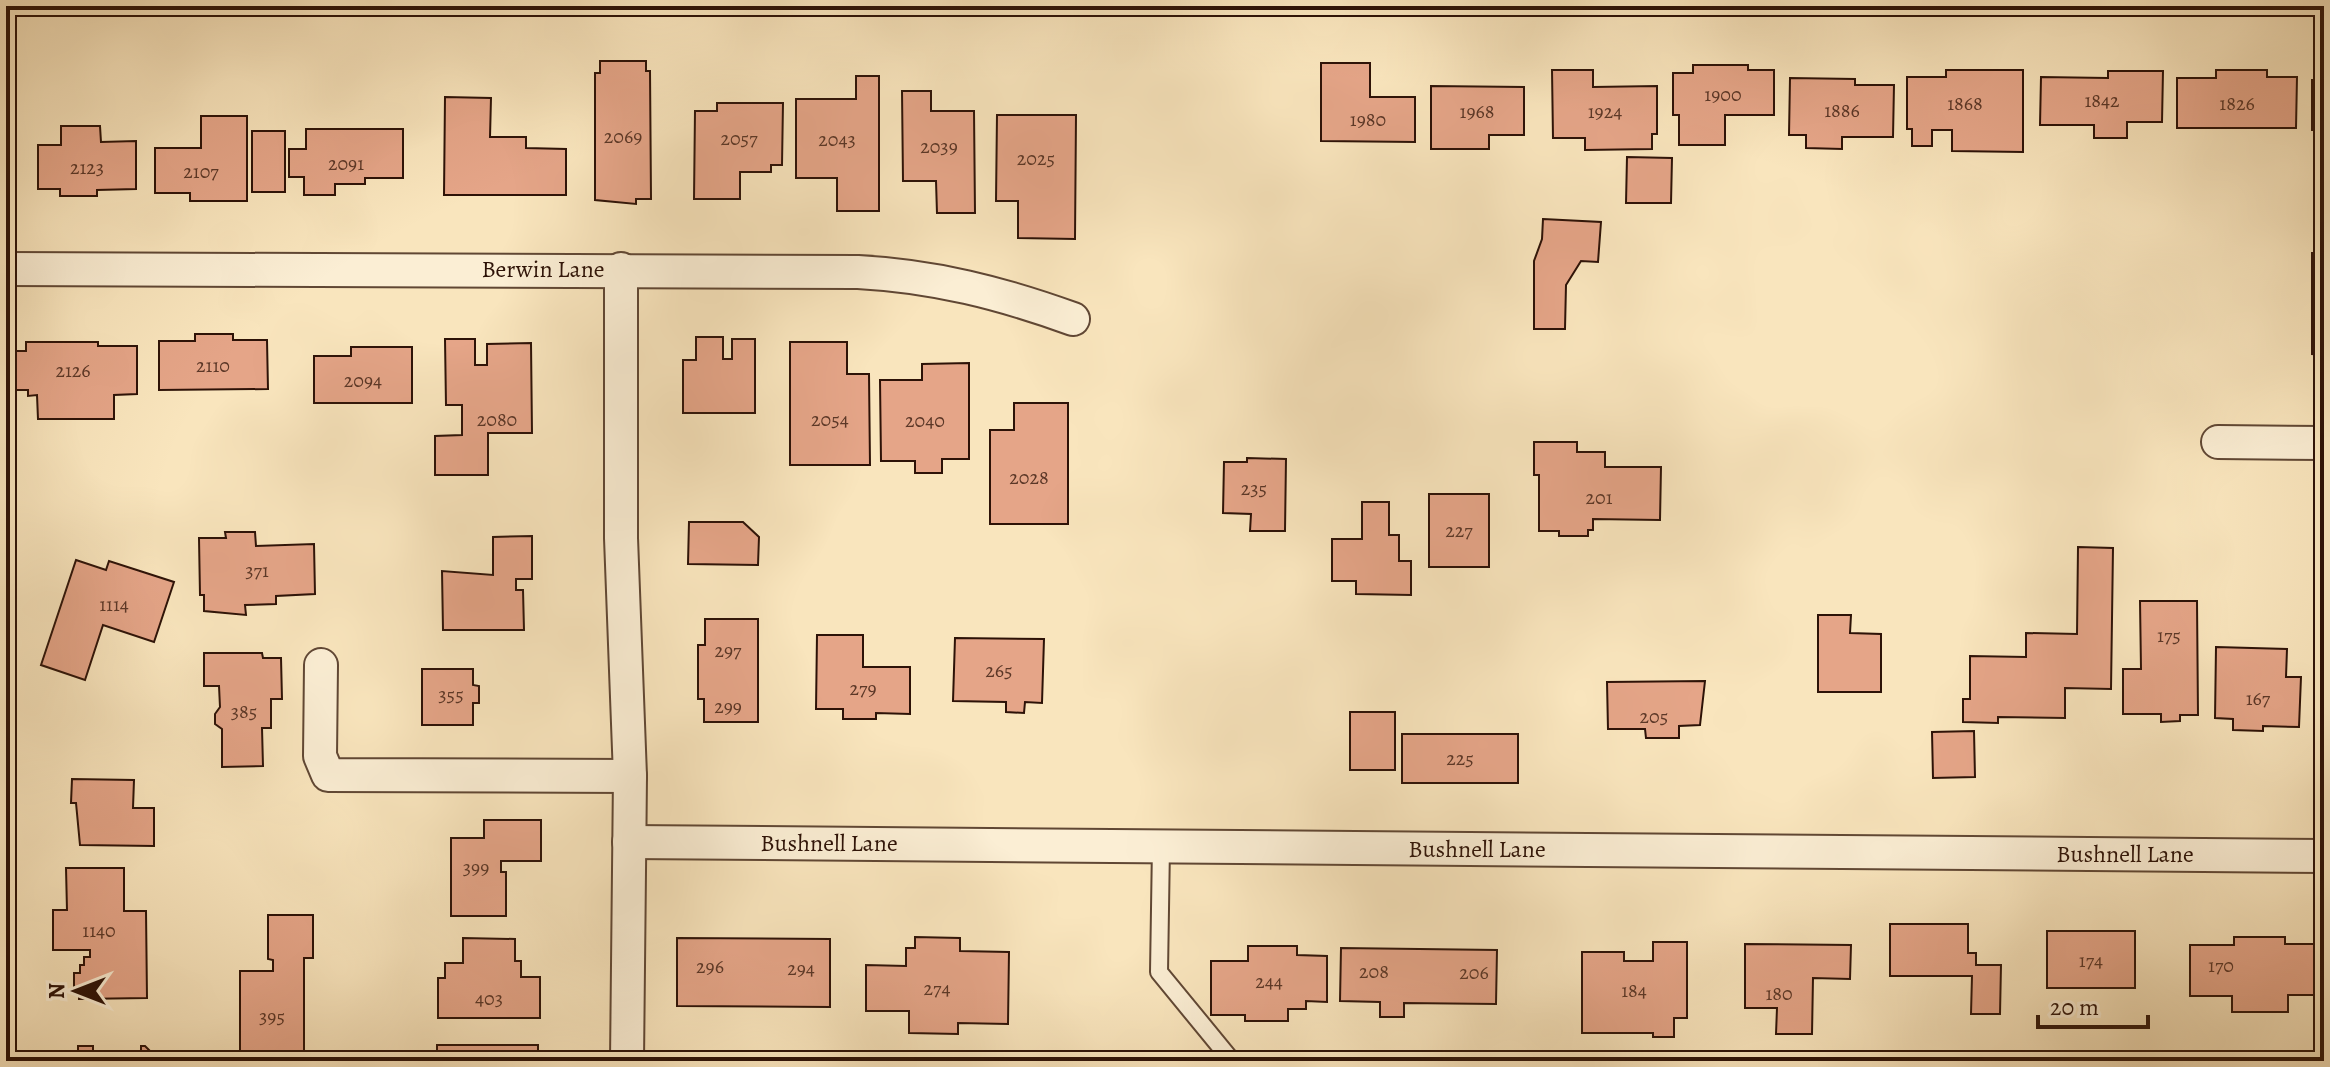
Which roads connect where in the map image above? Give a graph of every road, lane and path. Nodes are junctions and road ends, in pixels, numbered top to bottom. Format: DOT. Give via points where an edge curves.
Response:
graph roads {
  1 [pos="6,269"];
  2 [pos="621,269"];
  3 [pos="1073,319"];
  4 [pos="2218,442"];
  5 [pos="2324,443"];
  6 [pos="321,665"];
  7 [pos="630,776"];
  8 [pos="629,842"];
  9 [pos="1161,846"];
  10 [pos="2324,856"];
  11 [pos="627,1061"];
  12 [pos="1232,1061"];
  1 -- 2 [label="street, Berwin Lane"];
  2 -- 3 [label="street, Berwin Lane" via="907,275 1008,296"];
  2 -- 7 [label="street" via="621,538"];
  4 -- 5 [label="street"];
  6 -- 7 [label="street" via="320,756 328,775"];
  7 -- 8 [label="street"];
  8 -- 9 [label="street, Bushnell Lane"];
  8 -- 11 [label="street"];
  9 -- 10 [label="street, Bushnell Lane"];
  9 -- 12 [label="lane" via="1159,972"];
}
